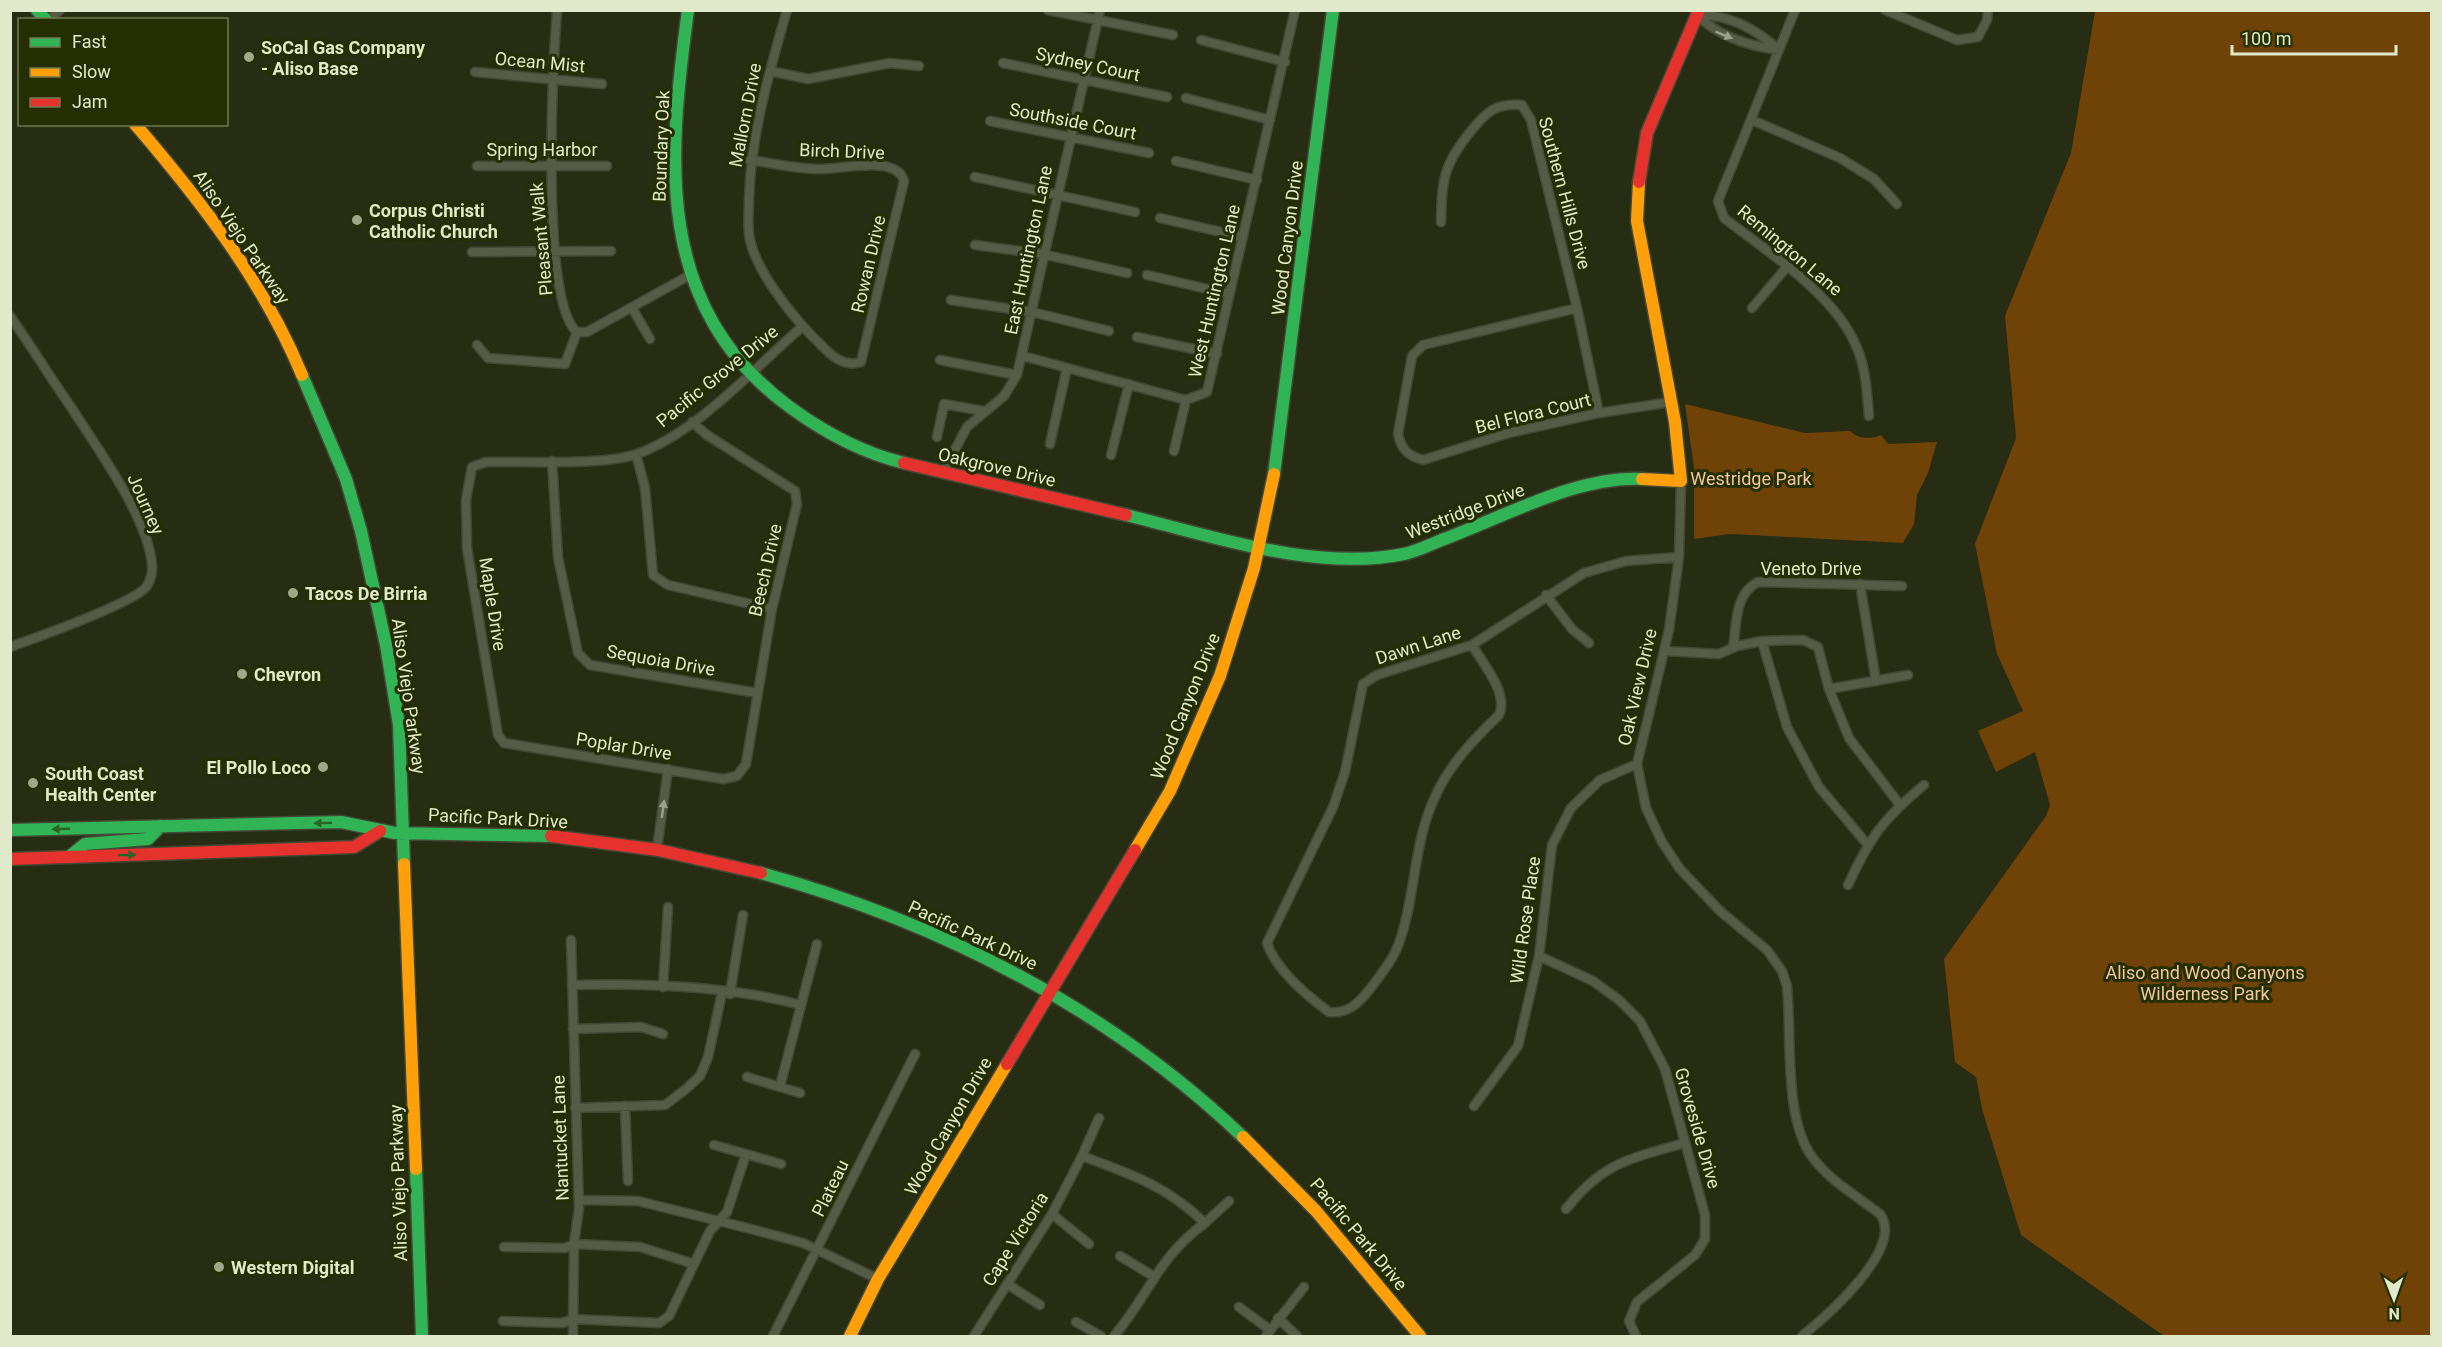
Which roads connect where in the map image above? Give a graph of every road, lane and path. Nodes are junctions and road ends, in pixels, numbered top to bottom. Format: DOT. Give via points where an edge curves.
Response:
graph roads {
  1 [pos="557,10"];
  2 [pos="688,10"];
  3 [pos="787,10"];
  4 [pos="1048,10"];
  5 [pos="1100,10"];
  6 [pos="1295,10"];
  7 [pos="1333,10"];
  8 [pos="1795,10"];
  9 [pos="1886,10"];
  10 [pos="1988,10"];
  11 [pos="1698,13"];
  12 [pos="1098,20"];
  13 [pos="1748,27"];
  14 [pos="1173,35"];
  15 [pos="1201,40"];
  16 [pos="1742,42"];
  17 [pos="1779,50"];
  18 [pos="1285,62"];
  19 [pos="1003,63"];
  20 [pos="919,66"];
  21 [pos="770,71"];
  22 [pos="475,72"];
  23 [pos="551,80"];
  24 [pos="1084,80"];
  25 [pos="602,84"];
  26 [pos="1167,97"];
  27 [pos="1186,98"];
  28 [pos="1270,120"];
  29 [pos="1752,120"];
  30 [pos="990,121"];
  31 [pos="137,126"];
  32 [pos="1069,137"];
  33 [pos="1149,153"];
  34 [pos="750,160"];
  35 [pos="1176,161"];
  36 [pos="477,166"];
  37 [pos="551,166"];
  38 [pos="607,166"];
  39 [pos="897,169"];
  40 [pos="975,177"];
  41 [pos="1257,180"];
  42 [pos="1057,195"];
  43 [pos="1897,204"];
  44 [pos="1135,212"];
  45 [pos="1160,218"];
  46 [pos="1441,222"];
  47 [pos="1243,237"];
  48 [pos="975,245"];
  49 [pos="611,251"];
  50 [pos="472,252"];
  51 [pos="555,252"];
  52 [pos="1042,254"];
  53 [pos="1786,268"];
  54 [pos="1127,273"];
  55 [pos="690,275"];
  56 [pos="1147,275"];
  57 [pos="1229,294"];
  58 [pos="951,300"];
  59 [pos="632,308"];
  60 [pos="1577,308"];
  61 [pos="1752,308"];
  62 [pos="1032,312"];
  63 [pos="10,316"];
  64 [pos="803,326"];
  65 [pos="1109,331"];
  66 [pos="577,332"];
  67 [pos="1137,338"];
  68 [pos="650,339"];
  69 [pos="477,345"];
  70 [pos="1217,354"];
  71 [pos="1023,356"];
  72 [pos="940,360"];
  73 [pos="855,364"];
  74 [pos="1067,368"];
  75 [pos="750,373"];
  76 [pos="1017,375"];
  77 [pos="1129,384"];
  78 [pos="1186,400"];
  79 [pos="1671,402"];
  80 [pos="983,411"];
  81 [pos="1599,412"];
  82 [pos="1869,416"];
  83 [pos="692,422"];
  84 [pos="937,437"];
  85 [pos="1050,444"];
  86 [pos="1174,451"];
  87 [pos="636,454"];
  88 [pos="1111,455"];
  89 [pos="552,461"];
  90 [pos="472,466"];
  91 [pos="943,472"];
  92 [pos="1681,481"];
  93 [pos="1259,547"];
  94 [pos="1679,557"];
  95 [pos="1860,584"];
  96 [pos="1902,586"];
  97 [pos="1546,595"];
  98 [pos="772,609"];
  99 [pos="1762,641"];
  100 [pos="1589,643"];
  101 [pos="1472,645"];
  102 [pos="10,647"];
  103 [pos="1733,648"];
  104 [pos="1665,651"];
  105 [pos="1908,675"];
  106 [pos="1876,681"];
  107 [pos="1829,689"];
  108 [pos="758,693"];
  109 [pos="504,743"];
  110 [pos="1637,764"];
  111 [pos="668,769"];
  112 [pos="737,776"];
  113 [pos="1924,784"];
  114 [pos="1899,805"];
  115 [pos="161,826"];
  116 [pos="10,830"];
  117 [pos="380,831"];
  118 [pos="404,832"];
  119 [pos="1867,844"];
  120 [pos="657,849"];
  121 [pos="69,857"];
  122 [pos="10,859"];
  123 [pos="1848,885"];
  124 [pos="668,907"];
  125 [pos="742,915"];
  126 [pos="571,940"];
  127 [pos="818,944"];
  128 [pos="1539,956"];
  129 [pos="572,985"];
  130 [pos="663,987"];
  131 [pos="726,993"];
  132 [pos="1051,993"];
  133 [pos="801,1005"];
  134 [pos="573,1029"];
  135 [pos="663,1034"];
  136 [pos="915,1053"];
  137 [pos="747,1077"];
  138 [pos="780,1086"];
  139 [pos="800,1093"];
  140 [pos="625,1106"];
  141 [pos="1474,1106"];
  142 [pos="575,1108"];
  143 [pos="1099,1118"];
  144 [pos="1684,1143"];
  145 [pos="714,1145"];
  146 [pos="746,1154"];
  147 [pos="1082,1156"];
  148 [pos="781,1164"];
  149 [pos="628,1181"];
  150 [pos="579,1200"];
  151 [pos="1229,1202"];
  152 [pos="1566,1209"];
  153 [pos="1052,1214"];
  154 [pos="718,1222"];
  155 [pos="1205,1223"];
  156 [pos="574,1244"];
  157 [pos="1089,1244"];
  158 [pos="504,1247"];
  159 [pos="817,1250"];
  160 [pos="1120,1256"];
  161 [pos="694,1264"];
  162 [pos="1153,1276"];
  163 [pos="878,1280"];
  164 [pos="1007,1284"];
  165 [pos="1304,1287"];
  166 [pos="1040,1305"];
  167 [pos="1239,1307"];
  168 [pos="1278,1318"];
  169 [pos="573,1320"];
  170 [pos="503,1321"];
  171 [pos="1076,1322"];
  172 [pos="1268,1333"];
  173 [pos="422,1336"];
  174 [pos="573,1336"];
  175 [pos="773,1336"];
  176 [pos="850,1336"];
  177 [pos="974,1336"];
  178 [pos="1101,1336"];
  179 [pos="1114,1336"];
  180 [pos="1297,1336"];
  181 [pos="1420,1336"];
  182 [pos="1636,1336"];
  183 [pos="1802,1336"];
  1 -- 23 [label="street, Pleasant Walk"];
  2 -- 55 [label="main road, Boundary Oak" via="674,171 677,213"];
  3 -- 21 [label="street, Mallorn Drive"];
  4 -- 12 [label="street"];
  5 -- 12 [label="street, East Huntington Lane"];
  6 -- 18 [label="street, West Huntington Lane"];
  7 -- 93 [label="main road, Wood Canyon Drive" via="1278,455"];
  8 -- 17 [label="street, Remington Lane"];
  9 -- 10 [label="street" via="1957,40 1978,38"];
  11 -- 13 [label="street" via="1719,15"];
  11 -- 16 [label="street, one-way" via="1712,30"];
  11 -- 79 [label="main road, Oak View Drive" via="1647,133 1639,178 1637,221"];
  12 -- 14 [label="street"];
  12 -- 24 [label="street, East Huntington Lane"];
  13 -- 16 [label="street"];
  13 -- 17 [label="street"];
  15 -- 18 [label="street"];
  16 -- 17 [label="street"];
  17 -- 29 [label="street, Remington Lane"];
  18 -- 28 [label="street, West Huntington Lane"];
  19 -- 24 [label="street, Sydney Court"];
  20 -- 21 [label="street" via="890,63 808,79"];
  21 -- 34 [label="street, Mallorn Drive"];
  22 -- 23 [label="street, Ocean Mist"];
  23 -- 25 [label="street, Ocean Mist"];
  23 -- 37 [label="street, Pleasant Walk"];
  24 -- 26 [label="street, Sydney Court"];
  24 -- 32 [label="street, East Huntington Lane"];
  27 -- 28 [label="street"];
  28 -- 41 [label="street, West Huntington Lane"];
  29 -- 43 [label="street" via="1840,158 1874,179"];
  29 -- 53 [label="street, Remington Lane" via="1718,201 1724,218"];
  30 -- 32 [label="street, Southside Court"];
  31 -- 118 [label="main road, Aliso Viejo Parkway" via="191,190 274,312 346,479 367,554 391,672 399,725"];
  32 -- 33 [label="street, Southside Court"];
  32 -- 42 [label="street, East Huntington Lane"];
  34 -- 39 [label="street, Birch Drive" via="817,170 856,164"];
  34 -- 64 [label="street, Mallorn Drive" via="750,240 760,267"];
  35 -- 41 [label="street"];
  36 -- 37 [label="street, Spring Harbor"];
  37 -- 38 [label="street, Spring Harbor"];
  37 -- 51 [label="street, Pleasant Walk"];
  39 -- 73 [label="street, Rowan Drive" via="904,181 864,356"];
  40 -- 42 [label="street"];
  41 -- 47 [label="street, West Huntington Lane"];
  42 -- 44 [label="street"];
  42 -- 52 [label="street, East Huntington Lane"];
  45 -- 47 [label="street"];
  46 -- 60 [label="street, Southern Hills Drive" via="1442,188 1452,154 1485,115 1504,104 1522,105 1532,120"];
  47 -- 57 [label="street, West Huntington Lane"];
  48 -- 52 [label="street"];
  49 -- 51 [label="street"];
  50 -- 51 [label="street"];
  51 -- 66 [label="street, Pleasant Walk" via="564,310"];
  52 -- 54 [label="street"];
  52 -- 62 [label="street, East Huntington Lane"];
  53 -- 61 [label="street"];
  53 -- 82 [label="street, Remington Lane" via="1841,316 1858,349"];
  55 -- 59 [label="street"];
  55 -- 75 [label="main road, Boundary Oak" via="718,329"];
  56 -- 57 [label="street"];
  57 -- 70 [label="street, West Huntington Lane"];
  58 -- 62 [label="street"];
  59 -- 66 [label="street" via="587,332"];
  59 -- 68 [label="street"];
  60 -- 81 [label="street, Southern Hills Drive"];
  60 -- 81 [label="street, Bel Flora Court" via="1423,345 1412,356 1400,444 1411,456 1423,459"];
  62 -- 65 [label="street"];
  62 -- 71 [label="street, East Huntington Lane"];
  63 -- 102 [label="street, Journey" via="118,479 146,541 152,576 134,597"];
  64 -- 73 [label="street, Mallorn Drive" via="838,362"];
  64 -- 75 [label="street, Pacific Grove Drive"];
  66 -- 69 [label="street" via="565,364 488,358"];
  67 -- 70 [label="street"];
  70 -- 78 [label="street, West Huntington Lane" via="1207,392"];
  71 -- 74 [label="street, West Huntington Lane"];
  71 -- 76 [label="street, East Huntington Lane"];
  72 -- 76 [label="street"];
  74 -- 77 [label="street, West Huntington Lane"];
  74 -- 85 [label="street"];
  75 -- 83 [label="street, Pacific Grove Drive"];
  75 -- 91 [label="main road, Oakgrove Drive" via="774,397 828,434 887,459"];
  76 -- 80 [label="street, East Huntington Lane" via="1004,396"];
  77 -- 78 [label="street, West Huntington Lane"];
  77 -- 88 [label="street"];
  78 -- 86 [label="street"];
  79 -- 81 [label="street, Bel Flora Court"];
  79 -- 92 [label="main road, Oak View Drive"];
  80 -- 84 [label="street" via="944,404"];
  80 -- 91 [label="street, East Huntington Lane" via="967,427"];
  83 -- 87 [label="street, Pacific Grove Drive"];
  83 -- 98 [label="street, Beech Drive" via="795,491 797,504"];
  87 -- 89 [label="street, Pacific Grove Drive"];
  87 -- 98 [label="street" via="645,488 653,575 668,585"];
  89 -- 90 [label="street, Pacific Grove Drive" via="486,462"];
  89 -- 108 [label="street, Sequoia Drive" via="558,557 578,653 590,665"];
  90 -- 109 [label="street, Maple Drive" via="466,500 467,548 498,735"];
  91 -- 93 [label="main road, Oakgrove Drive"];
  92 -- 93 [label="main road, Westridge Drive" via="1618,478 1579,487 1405,554 1332,560"];
  92 -- 94 [label="street, Oak View Drive"];
  93 -- 132 [label="main road, Wood Canyon Drive" via="1220,676 1179,772"];
  94 -- 97 [label="street, Dawn Lane" via="1603,566"];
  94 -- 104 [label="street, Oak View Drive"];
  95 -- 96 [label="street, Veneto Drive"];
  95 -- 103 [label="street, Veneto Drive" via="1758,582 1750,586 1741,597"];
  95 -- 106 [label="street"];
  97 -- 100 [label="street" via="1572,629"];
  97 -- 101 [label="street, Dawn Lane"];
  98 -- 108 [label="street, Beech Drive"];
  99 -- 103 [label="street"];
  99 -- 107 [label="street" via="1803,640 1818,647"];
  99 -- 119 [label="street" via="1787,727 1819,787"];
  101 -- 101 [label="street, Dawn Lane" via="1502,696 1503,706 1456,761 1435,797 1422,834 1399,944 1386,967 1350,1009 1329,1012 1270,953 1267,943 1333,807 1345,772 1363,684 1377,675"];
  103 -- 104 [label="street" via="1719,654"];
  104 -- 110 [label="street, Oak View Drive"];
  105 -- 106 [label="street"];
  106 -- 107 [label="street"];
  107 -- 114 [label="street" via="1849,738"];
  108 -- 112 [label="street, Beech Drive" via="746,764"];
  109 -- 111 [label="street, Poplar Drive"];
  110 -- 128 [label="street, Wild Rose Place" via="1600,780 1571,808 1552,844"];
  110 -- 183 [label="street, Oak View Drive" via="1646,808 1680,869 1713,904 1767,950 1782,972 1789,1002 1797,1127 1808,1150 1829,1175 1886,1222 1887,1234 1861,1278 1827,1317"];
  111 -- 112 [label="street, Poplar Drive" via="723,779"];
  120 -- 111 [label="street, one-way"];
  113 -- 114 [label="street"];
  114 -- 119 [label="street"];
  115 -- 116 [label="main road, Pacific Park Drive, one-way"];
  117 -- 115 [label="main road, Pacific Park Drive, one-way" via="354,822"];
  115 -- 121 [label="main road" via="148,839 85,844"];
  117 -- 118 [label="main road, Pacific Park Drive"];
  121 -- 117 [label="main road, one-way" via="354,847"];
  118 -- 120 [label="main road, Pacific Park Drive" via="496,833"];
  118 -- 173 [label="main road, Aliso Viejo Parkway"];
  119 -- 123 [label="street"];
  120 -- 132 [label="main road, Pacific Park Drive" via="736,866 873,909 925,930"];
  121 -- 122 [label="main road"];
  124 -- 130 [label="street"];
  125 -- 131 [label="street"];
  126 -- 129 [label="street, Nantucket Lane"];
  127 -- 133 [label="street"];
  128 -- 141 [label="street, Wild Rose Place" via="1518,1046"];
  128 -- 144 [label="street, Groveside Drive" via="1593,981 1640,1021 1665,1069"];
  129 -- 130 [label="street"];
  129 -- 134 [label="street, Nantucket Lane"];
  130 -- 131 [label="street"];
  131 -- 133 [label="street" via="762,995"];
  131 -- 140 [label="street" via="700,1076 665,1105"];
  132 -- 163 [label="main road, Wood Canyon Drive"];
  132 -- 181 [label="main road, Pacific Park Drive" via="1139,1049 1254,1145 1357,1255"];
  133 -- 138 [label="street"];
  134 -- 135 [label="street" via="641,1027"];
  134 -- 142 [label="street, Nantucket Lane"];
  136 -- 159 [label="street, Plateau"];
  137 -- 138 [label="street"];
  138 -- 139 [label="street"];
  140 -- 142 [label="street"];
  140 -- 149 [label="street"];
  142 -- 150 [label="street, Nantucket Lane"];
  143 -- 147 [label="street, Cape Victoria"];
  144 -- 152 [label="street" via="1616,1163 1582,1188"];
  144 -- 182 [label="street, Groveside Drive" via="1706,1215 1705,1239 1695,1255 1636,1302 1629,1321"];
  145 -- 146 [label="street"];
  146 -- 148 [label="street"];
  146 -- 154 [label="street" via="727,1212"];
  147 -- 153 [label="street, Cape Victoria"];
  147 -- 155 [label="street" via="1143,1179 1181,1200"];
  150 -- 154 [label="street" via="639,1201"];
  150 -- 156 [label="street, Nantucket Lane"];
  151 -- 155 [label="street"];
  153 -- 157 [label="street"];
  153 -- 164 [label="street, Cape Victoria"];
  154 -- 159 [label="street" via="780,1236"];
  154 -- 161 [label="street"];
  155 -- 162 [label="street" via="1184,1239"];
  156 -- 158 [label="street" via="565,1248"];
  156 -- 161 [label="street" via="640,1247"];
  156 -- 169 [label="street, Nantucket Lane"];
  159 -- 163 [label="street"];
  159 -- 175 [label="street, Plateau"];
  160 -- 162 [label="street"];
  161 -- 169 [label="street" via="669,1316 659,1323"];
  162 -- 179 [label="street" via="1129,1319"];
  163 -- 176 [label="main road, Wood Canyon Drive"];
  164 -- 166 [label="street"];
  164 -- 177 [label="street, Cape Victoria"];
  165 -- 168 [label="street"];
  167 -- 172 [label="street"];
  168 -- 172 [label="street"];
  168 -- 180 [label="street"];
  169 -- 170 [label="street"];
  169 -- 174 [label="street, Nantucket Lane"];
  171 -- 178 [label="street"];
}
